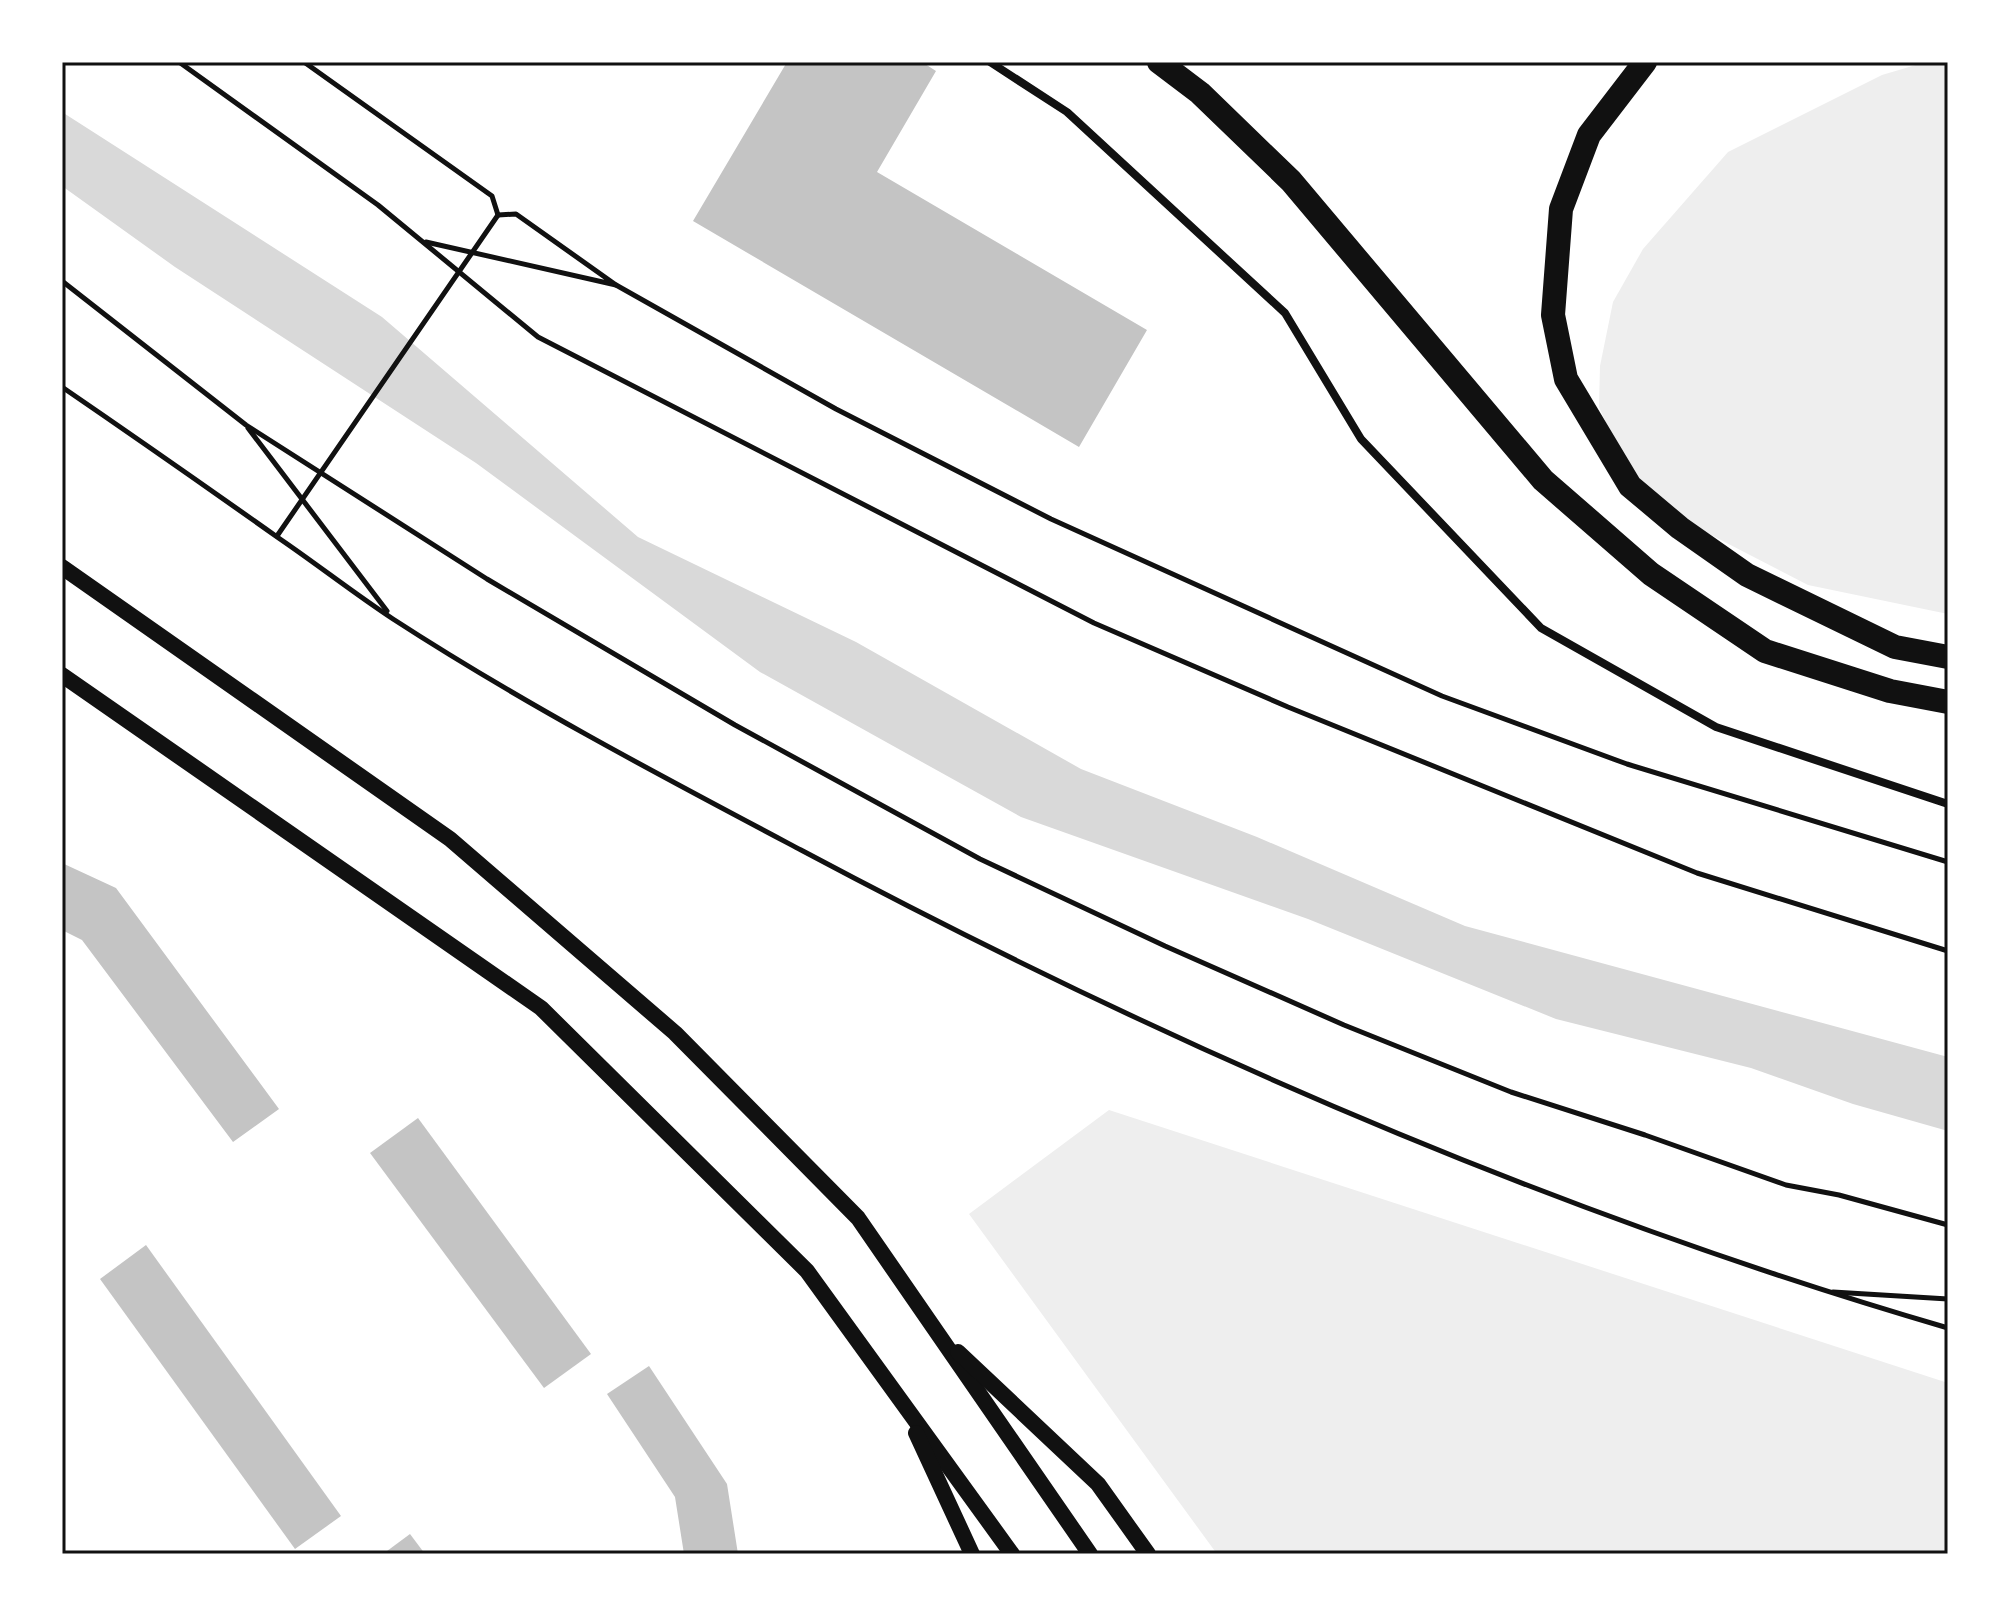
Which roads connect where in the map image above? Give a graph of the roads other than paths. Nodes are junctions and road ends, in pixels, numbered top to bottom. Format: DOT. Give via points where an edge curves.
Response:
graph roads {
  1 [pos="990,62"];
  2 [pos="1159,62"];
  3 [pos="1645,62"];
  4 [pos="62,567"];
  5 [pos="1948,657"];
  6 [pos="62,675"];
  7 [pos="1948,702"];
  8 [pos="1948,804"];
  9 [pos="936,1331"];
  10 [pos="899,1395"];
  11 [pos="972,1554"];
  12 [pos="1012,1554"];
  13 [pos="1090,1554"];
  14 [pos="1148,1554"];
  1 -- 8 [label="street" via="1067,112 1285,313 1361,439 1541,628 1716,727"];
  2 -- 7 [label="highway" via="1200,93 1291,181 1543,480 1651,574 1765,651 1890,691"];
  3 -- 5 [label="highway" via="1589,135 1561,209 1553,315 1566,379 1630,486 1680,528 1747,575 1881,641"];
  4 -- 9 [label="main road" via="450,839 675,1033 858,1218"];
  6 -- 10 [label="main road" via="541,1008 807,1271"];
  9 -- 13 [label="main road"];
  9 -- 14 [label="main road" via="1098,1484"];
  10 -- 11 [label="main road"];
  10 -- 12 [label="main road"];
}
